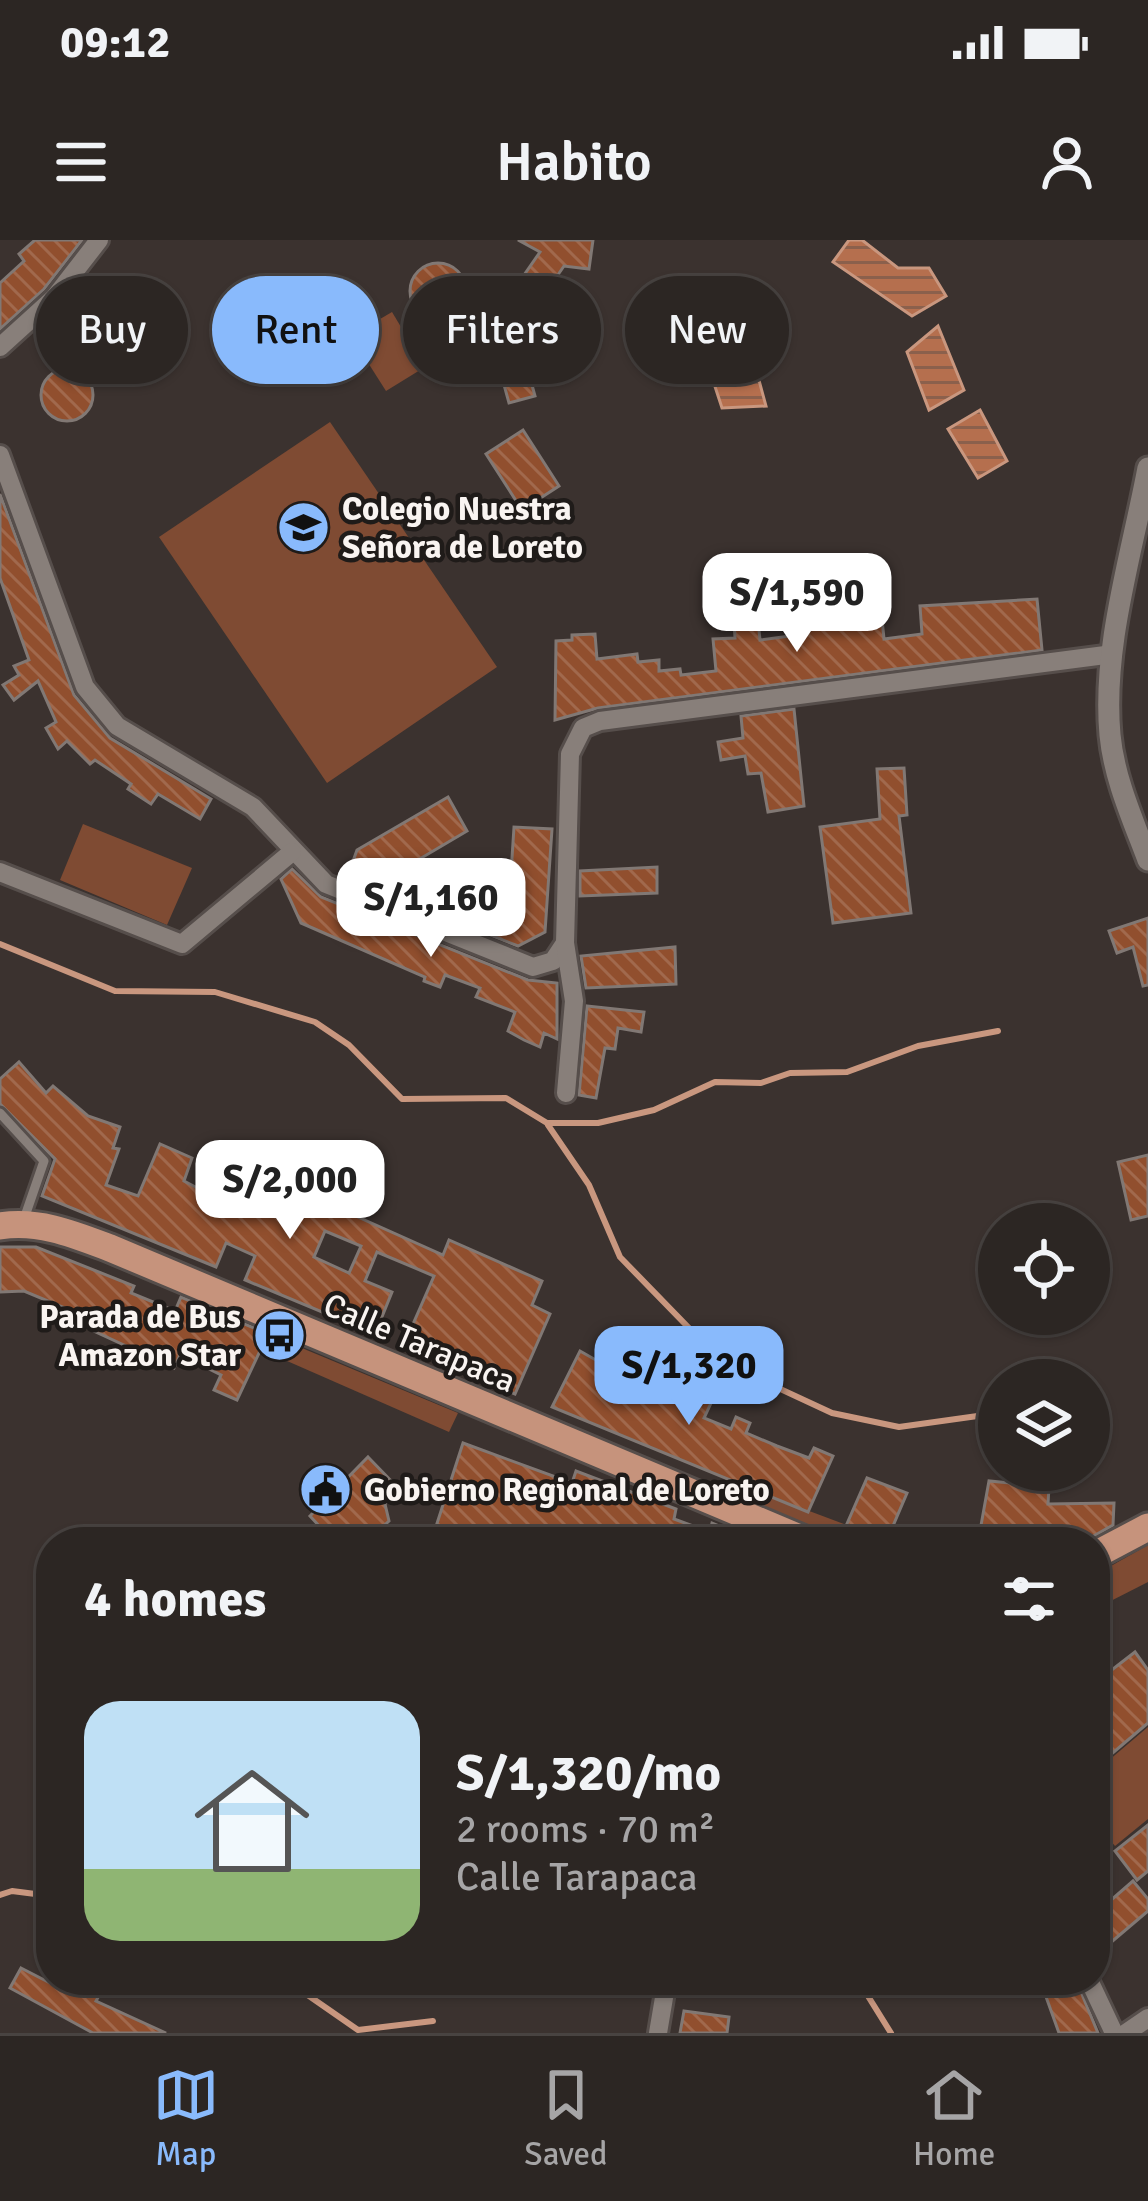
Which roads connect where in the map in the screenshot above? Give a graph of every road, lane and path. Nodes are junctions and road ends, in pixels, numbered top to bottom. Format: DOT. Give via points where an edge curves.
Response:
graph roads {
  1 [pos="99,240"];
  2 [pos="0,347"];
  3 [pos="0,454"];
  4 [pos="1148,468"];
  5 [pos="6,493"];
  6 [pos="1113,654"];
  7 [pos="292,852"];
  8 [pos="1148,860"];
  9 [pos="0,872"];
  10 [pos="565,943"];
  11 [pos="566,1093"];
  12 [pos="0,1112"];
  13 [pos="11,1224"];
  14 [pos="742,1527"];
  15 [pos="1148,1527"];
  16 [pos="1110,1547"];
  17 [pos="664,1995"];
  18 [pos="1096,1995"];
  19 [pos="1148,2018"];
  20 [pos="658,2033"];
  21 [pos="1114,2033"];
  22 [pos="1126,2033"];
  1 -- 2 [label="street" via="54,298"];
  3 -- 5 [label="street"];
  4 -- 6 [label="street"];
  5 -- 7 [label="street" via="98,708 253,806"];
  6 -- 8 [label="street" via="1110,735"];
  6 -- 10 [label="street" via="600,721 575,736"];
  7 -- 9 [label="street" via="182,944"];
  7 -- 10 [label="street" via="326,884 533,967 554,961"];
  10 -- 11 [label="street" via="574,1001"];
  12 -- 13 [label="lane" via="44,1161"];
  13 -- 14 [label="main road, Calle Tarapaca" via="110,1248"];
  15 -- 16 [label="main road"];
  17 -- 20 [label="street"];
  18 -- 21 [label="street"];
  19 -- 22 [label="street"];
}
